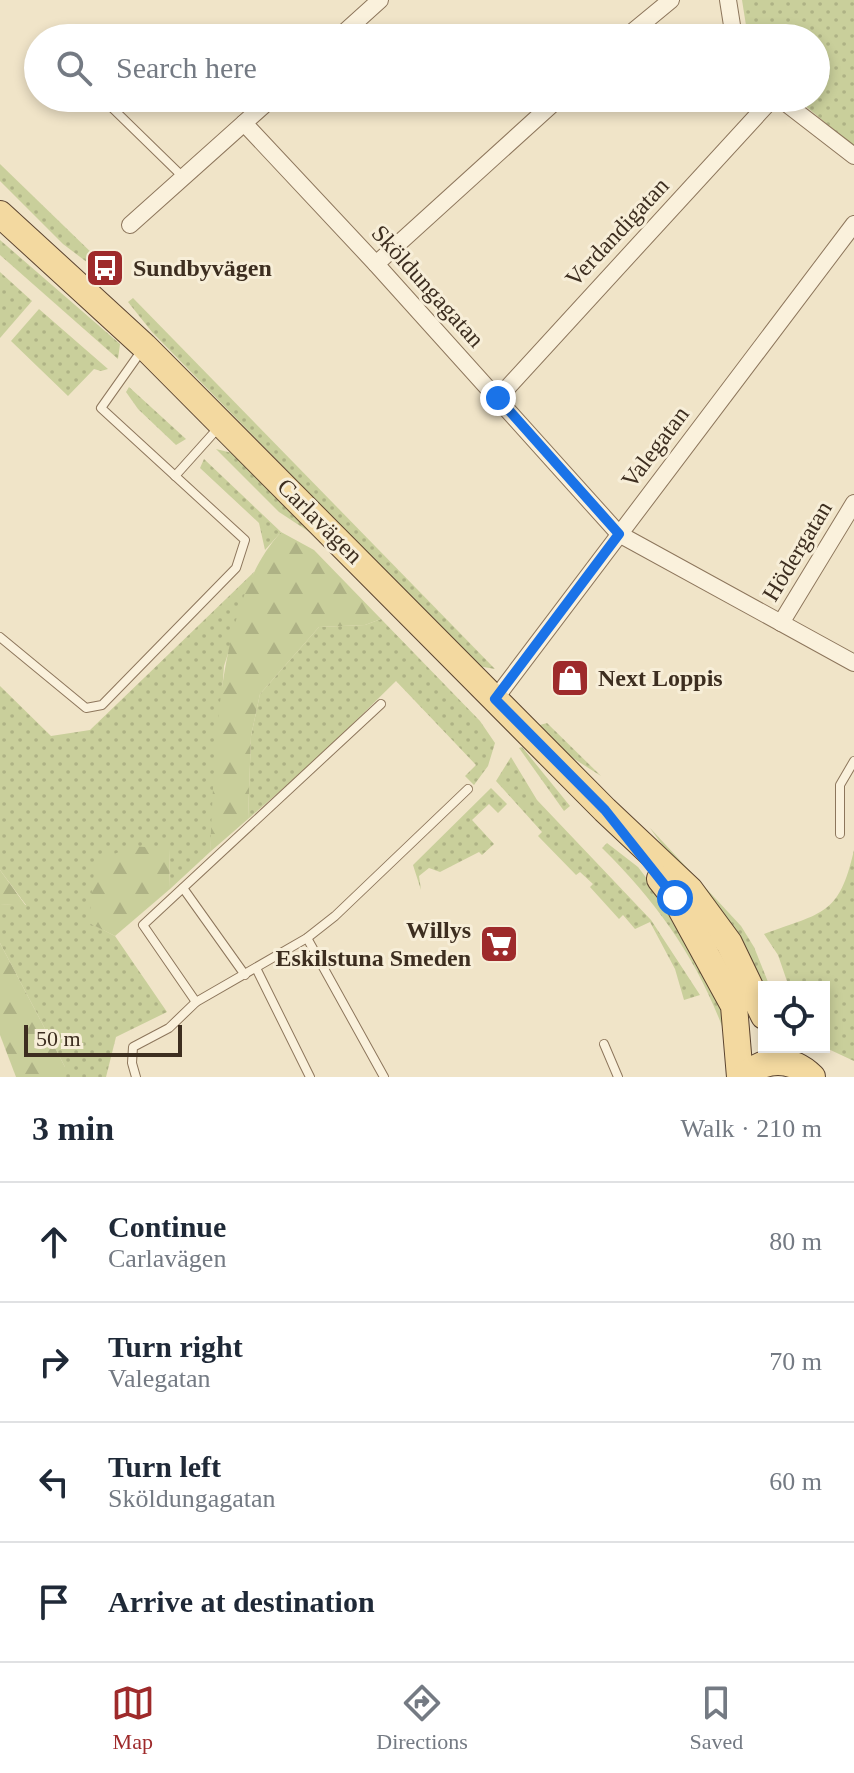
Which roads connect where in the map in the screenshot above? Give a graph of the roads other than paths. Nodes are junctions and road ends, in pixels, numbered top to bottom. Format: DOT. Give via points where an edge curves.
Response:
graph roads {
  1 [pos="380,0"];
  2 [pos="671,0"];
  3 [pos="728,0"];
  4 [pos="353,24"];
  5 [pos="642,24"];
  6 [pos="732,24"];
  7 [pos="117,112"];
  8 [pos="256,112"];
  9 [pos="544,112"];
  10 [pos="763,112"];
  11 [pos="795,112"];
  12 [pos="244,123"];
  13 [pos="854,156"];
  14 [pos="184,177"];
  15 [pos="0,203"];
  16 [pos="0,214"];
  17 [pos="854,224"];
  18 [pos="130,225"];
  19 [pos="28,239"];
  20 [pos="376,264"];
  21 [pos="144,346"];
  22 [pos="498,398"];
  23 [pos="223,424"];
  24 [pos="175,476"];
  25 [pos="854,503"];
  26 [pos="619,534"];
  27 [pos="781,623"];
  28 [pos="0,637"];
  29 [pos="854,663"];
  30 [pos="495,699"];
  31 [pos="381,704"];
  32 [pos="854,761"];
  33 [pos="468,789"];
  34 [pos="605,810"];
  35 [pos="840,834"];
  36 [pos="183,888"];
  37 [pos="307,938"];
  38 [pos="256,968"];
  39 [pos="245,975"];
  40 [pos="196,1002"];
  41 [pos="758,1003"];
  42 [pos="604,1044"];
  43 [pos="797,1063"];
  44 [pos="136,1077"];
  45 [pos="310,1077"];
  46 [pos="384,1077"];
  47 [pos="618,1077"];
  48 [pos="742,1077"];
  1 -- 4 [label="street"];
  2 -- 5 [label="street"];
  3 -- 6 [label="street"];
  7 -- 14 [label="lane"];
  8 -- 12 [label="street"];
  9 -- 20 [label="street"];
  10 -- 22 [label="street, Verdandigatan"];
  11 -- 13 [label="street"];
  12 -- 14 [label="street"];
  12 -- 20 [label="street, Sköldungagatan"];
  14 -- 18 [label="street"];
  15 -- 19 [label="main road, Carlavägen"];
  16 -- 19 [label="main road, Carlavägen"];
  17 -- 26 [label="street, Valegatan"];
  19 -- 21 [label="main road, Carlavägen"];
  20 -- 22 [label="street, Sköldungagatan"];
  21 -- 23 [label="main road, Carlavägen"];
  21 -- 24 [label="lane" via="101,408"];
  22 -- 26 [label="street, Sköldungagatan"];
  23 -- 24 [label="lane"];
  23 -- 30 [label="main road, Carlavägen"];
  24 -- 28 [label="lane" via="245,540 236,568 102,705 86,708"];
  25 -- 27 [label="street, Hödergatan"];
  26 -- 27 [label="street, Sköldungagatan"];
  26 -- 30 [label="street, Valegatan"];
  27 -- 29 [label="street, Sköldungagatan"];
  30 -- 34 [label="main road, Carlavägen"];
  31 -- 36 [label="lane"];
  32 -- 35 [label="lane" via="840,785"];
  33 -- 37 [label="lane"];
  34 -- 41 [label="main road, Carlavägen" via="690,890 729,943"];
  34 -- 48 [label="main road, Carlavägen" via="675,898 734,1006"];
  36 -- 39 [label="lane"];
  36 -- 40 [label="lane" via="143,925"];
  37 -- 38 [label="lane"];
  37 -- 46 [label="lane"];
  38 -- 39 [label="lane"];
  38 -- 45 [label="lane"];
  39 -- 40 [label="lane"];
  40 -- 44 [label="lane" via="169,1028 133,1047"];
  42 -- 47 [label="lane"];
  43 -- 48 [label="main road" via="773,1062"];
}
